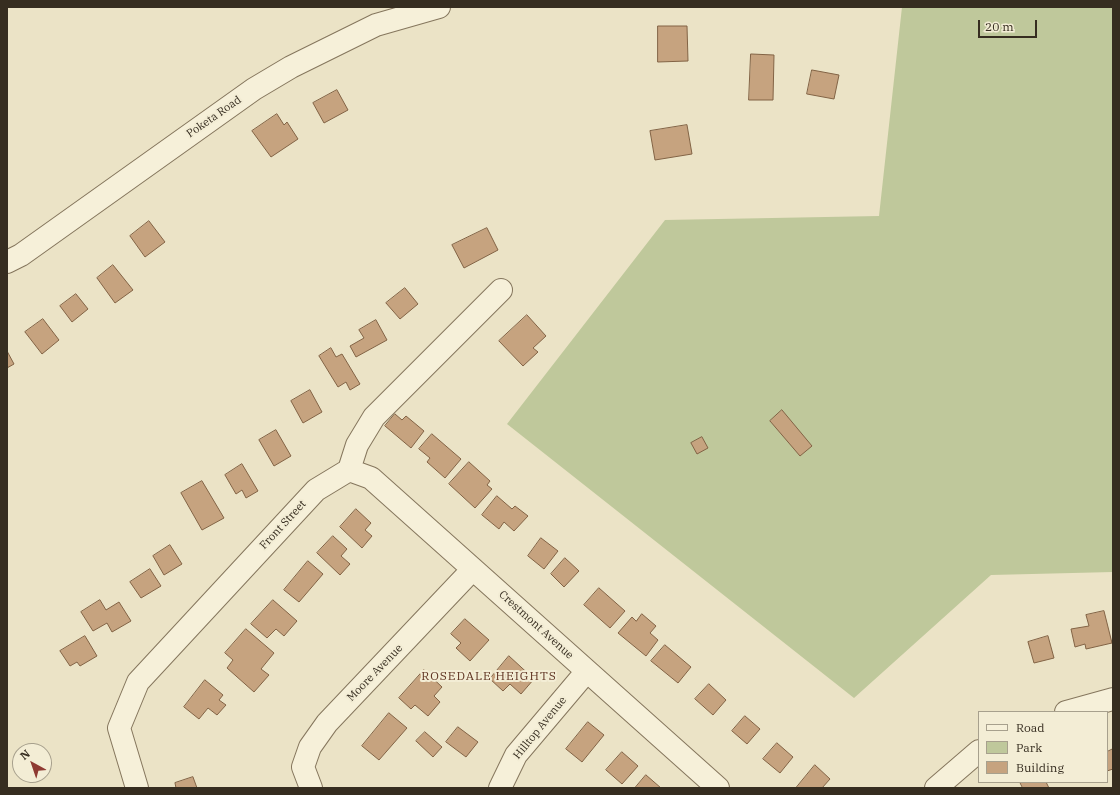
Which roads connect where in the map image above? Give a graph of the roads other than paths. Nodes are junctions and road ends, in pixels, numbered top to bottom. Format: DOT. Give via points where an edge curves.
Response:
graph roads {
  1 [pos="439,7"];
  2 [pos="14,258"];
  3 [pos="7,278"];
  4 [pos="501,290"];
  5 [pos="349,470"];
  6 [pos="473,569"];
  7 [pos="587,671"];
  8 [pos="1113,699"];
  9 [pos="1070,711"];
  10 [pos="978,752"];
  11 [pos="138,788"];
  12 [pos="311,788"];
  13 [pos="500,788"];
  14 [pos="718,788"];
  15 [pos="936,788"];
  1 -- 2 [label="street, Poketa Road" via="376,24 254,89"];
  2 -- 3 [label="street"];
  4 -- 5 [label="street" via="374,417 357,445"];
  5 -- 6 [label="street, Crestmont Avenue" via="371,478"];
  5 -- 11 [label="street, Front Street" via="316,490 138,682 120,728"];
  6 -- 7 [label="street, Crestmont Avenue"];
  6 -- 12 [label="street, Moore Avenue" via="327,723 310,747 303,767"];
  7 -- 13 [label="street, Hilltop Avenue" via="516,755"];
  7 -- 14 [label="street, Crestmont Avenue"];
  8 -- 9 [label="street"];
  10 -- 15 [label="street"];
}
